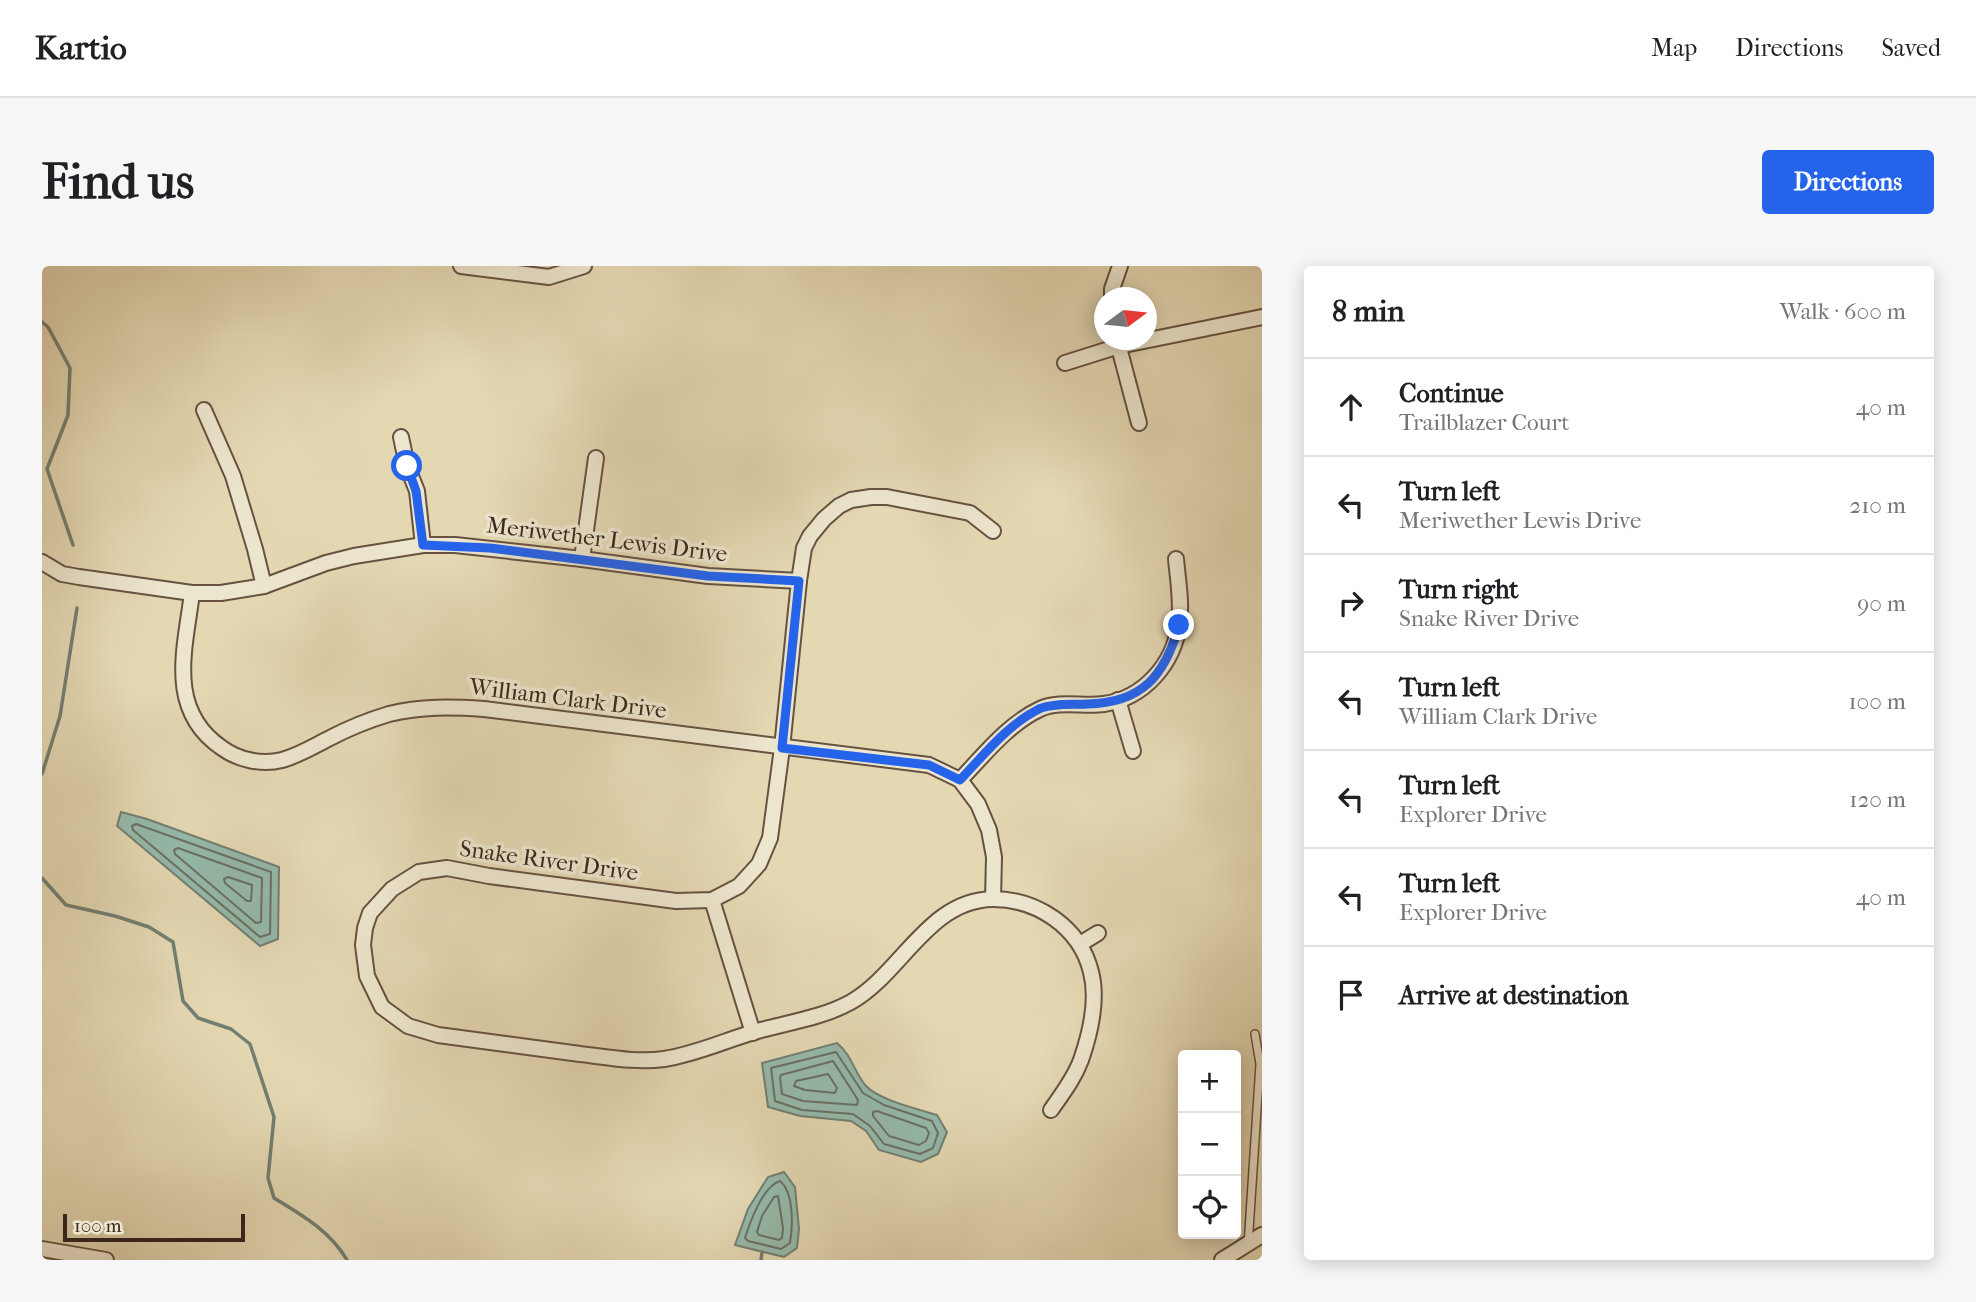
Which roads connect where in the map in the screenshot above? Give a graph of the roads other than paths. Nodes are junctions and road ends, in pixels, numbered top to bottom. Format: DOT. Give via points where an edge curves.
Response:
graph roads {
  1 [pos="461,266"];
  2 [pos="584,266"];
  3 [pos="1120,266"];
  4 [pos="1113,287"];
  5 [pos="1262,317"];
  6 [pos="1157,336"];
  7 [pos="1099,350"];
  8 [pos="1120,350"];
  9 [pos="1065,363"];
  10 [pos="204,410"];
  11 [pos="1139,423"];
  12 [pos="401,438"];
  13 [pos="596,458"];
  14 [pos="993,531"];
  15 [pos="423,545"];
  16 [pos="582,558"];
  17 [pos="1176,559"];
  18 [pos="42,562"];
  19 [pos="799,581"];
  20 [pos="264,586"];
  21 [pos="192,593"];
  22 [pos="1118,700"];
  23 [pos="782,748"];
  24 [pos="1133,751"];
  25 [pos="960,780"];
  26 [pos="993,899"];
  27 [pos="712,900"];
  28 [pos="1098,933"];
  29 [pos="1080,944"];
  30 [pos="752,1032"];
  31 [pos="1255,1034"];
  32 [pos="1051,1110"];
  33 [pos="1262,1235"];
  34 [pos="1248,1245"];
  35 [pos="42,1249"];
  36 [pos="106,1260"];
  37 [pos="1222,1260"];
  1 -- 2 [label="street" via="549,277"];
  3 -- 4 [label="street"];
  5 -- 6 [label="street"];
  7 -- 9 [label="street"];
  8 -- 11 [label="street"];
  10 -- 20 [label="street" via="233,477"];
  12 -- 15 [label="street" via="416,491"];
  13 -- 16 [label="street"];
  14 -- 19 [label="street, Snake River Drive" via="970,513 887,497 851,500 824,519 810,536"];
  15 -- 16 [label="street, Meriwether Lewis Drive"];
  15 -- 20 [label="street, Meriwether Lewis Drive" via="326,563"];
  16 -- 19 [label="street, Meriwether Lewis Drive" via="708,576"];
  17 -- 22 [label="street" via="1181,597 1173,647 1147,687"];
  18 -- 21 [label="street, Meriwether Lewis Drive" via="79,578"];
  19 -- 23 [label="street, Snake River Drive"];
  20 -- 21 [label="street, Meriwether Lewis Drive"];
  21 -- 23 [label="street, William Clark Drive" via="182,674 184,699 210,740 232,756 279,761 391,714 453,707"];
  22 -- 24 [label="street"];
  22 -- 25 [label="street" via="1042,708 1013,726"];
  23 -- 25 [label="street, William Clark Drive" via="929,765"];
  23 -- 27 [label="street, Snake River Drive" via="765,852 739,886"];
  25 -- 26 [label="street, William Clark Drive" via="978,804 989,830"];
  26 -- 29 [label="street, Snake River Drive" via="1048,913"];
  26 -- 30 [label="street, Snake River Drive" via="951,909 854,1000 835,1010"];
  27 -- 30 [label="street"];
  27 -- 30 [label="street, Snake River Drive" via="676,901 434,868 405,880 370,913 363,945 367,976 382,1007 408,1027 438,1035 647,1060 687,1054"];
  28 -- 29 [label="street"];
  29 -- 32 [label="street, Snake River Drive" via="1091,971 1092,1016 1082,1059"];
  31 -- 34 [label="lane" via="1260,1064"];
  33 -- 34 [label="street"];
  34 -- 37 [label="street"];
  35 -- 36 [label="street"];
}
